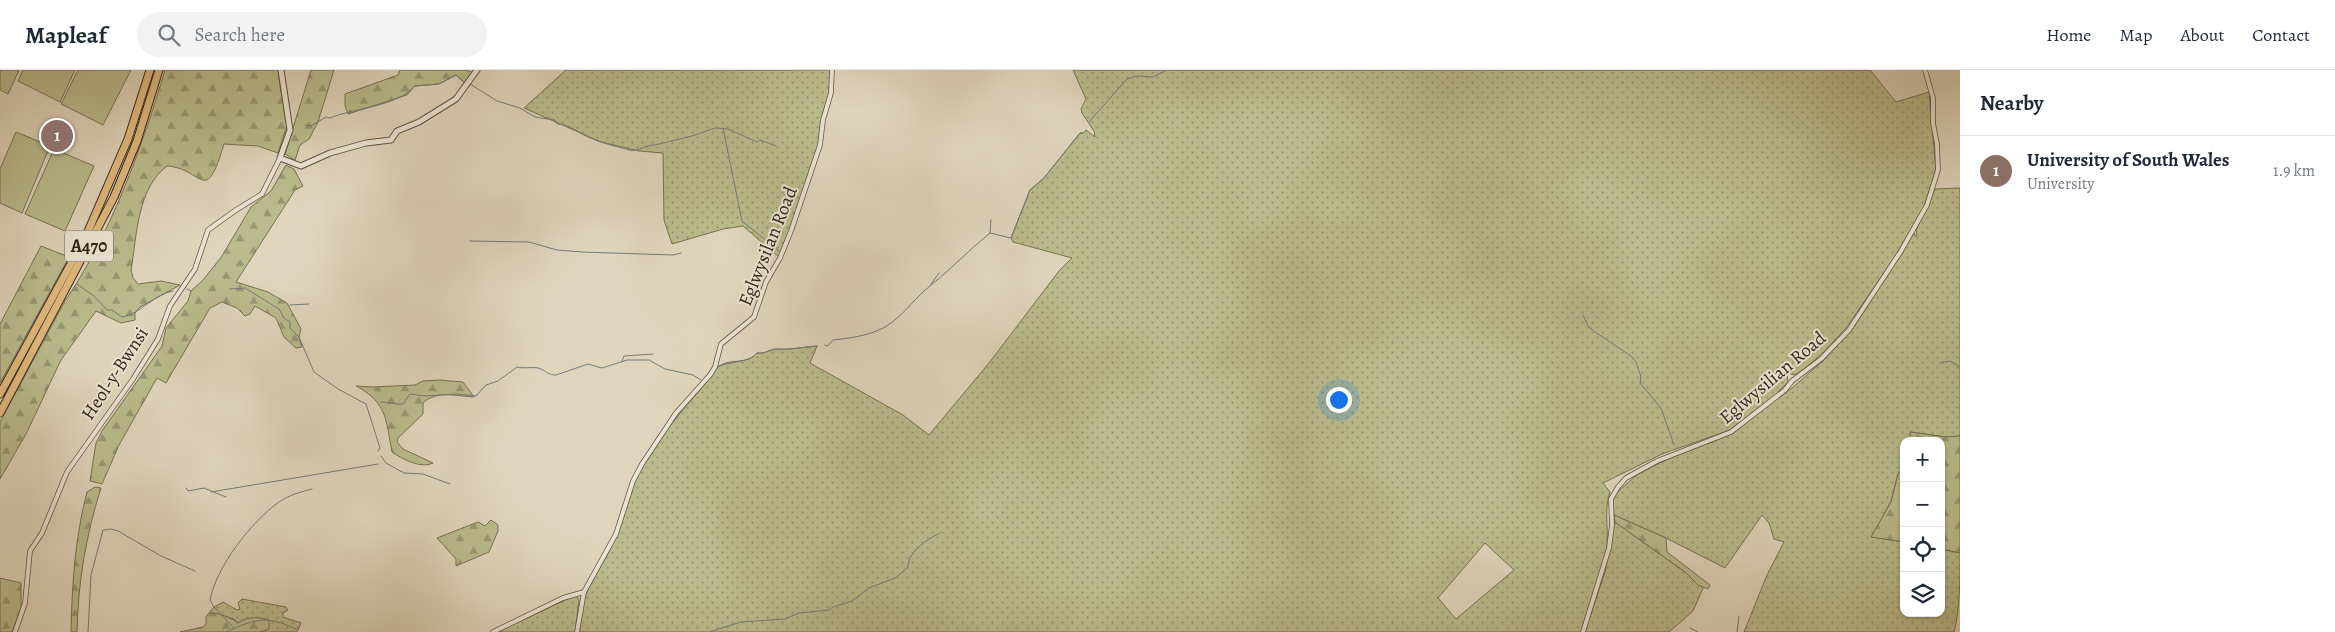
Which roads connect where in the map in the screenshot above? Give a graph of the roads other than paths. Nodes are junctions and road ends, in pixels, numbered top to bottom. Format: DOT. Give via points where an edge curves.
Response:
graph roads {
  1 [pos="150,70"];
  2 [pos="159,70"];
  3 [pos="281,70"];
  4 [pos="477,70"];
  5 [pos="832,70"];
  6 [pos="1925,70"];
  7 [pos="280,158"];
  8 [pos="0,394"];
  9 [pos="0,413"];
  10 [pos="584,592"];
  11 [pos="15,632"];
  12 [pos="493,632"];
  13 [pos="577,632"];
  14 [pos="1583,632"];
  1 -- 8 [label="highway, A470" via="128,139 98,210"];
  2 -- 9 [label="highway, A470" via="137,141 114,197"];
  3 -- 7 [label="street" via="290,130"];
  4 -- 7 [label="street" via="456,99 419,122 397,131 391,140 330,152 301,166"];
  5 -- 10 [label="street, Eglwysilan Road" via="831,94 820,145 791,231 766,282 754,317 721,344 710,375 676,413 642,464 633,481 616,534"];
  6 -- 14 [label="street, Eglwysilian Road" via="1933,98 1938,170 1928,205 1901,252 1848,330 1785,390 1731,432 1657,461 1626,478 1612,493 1609,548"];
  7 -- 11 [label="street, Heol-y-Bwnsi" via="262,194 208,230 195,269 170,306 158,339 133,380 67,472 42,533 30,551 25,603"];
  10 -- 12 [label="street" via="563,598"];
  10 -- 13 [label="street, Eglwysilan Road"];
}
